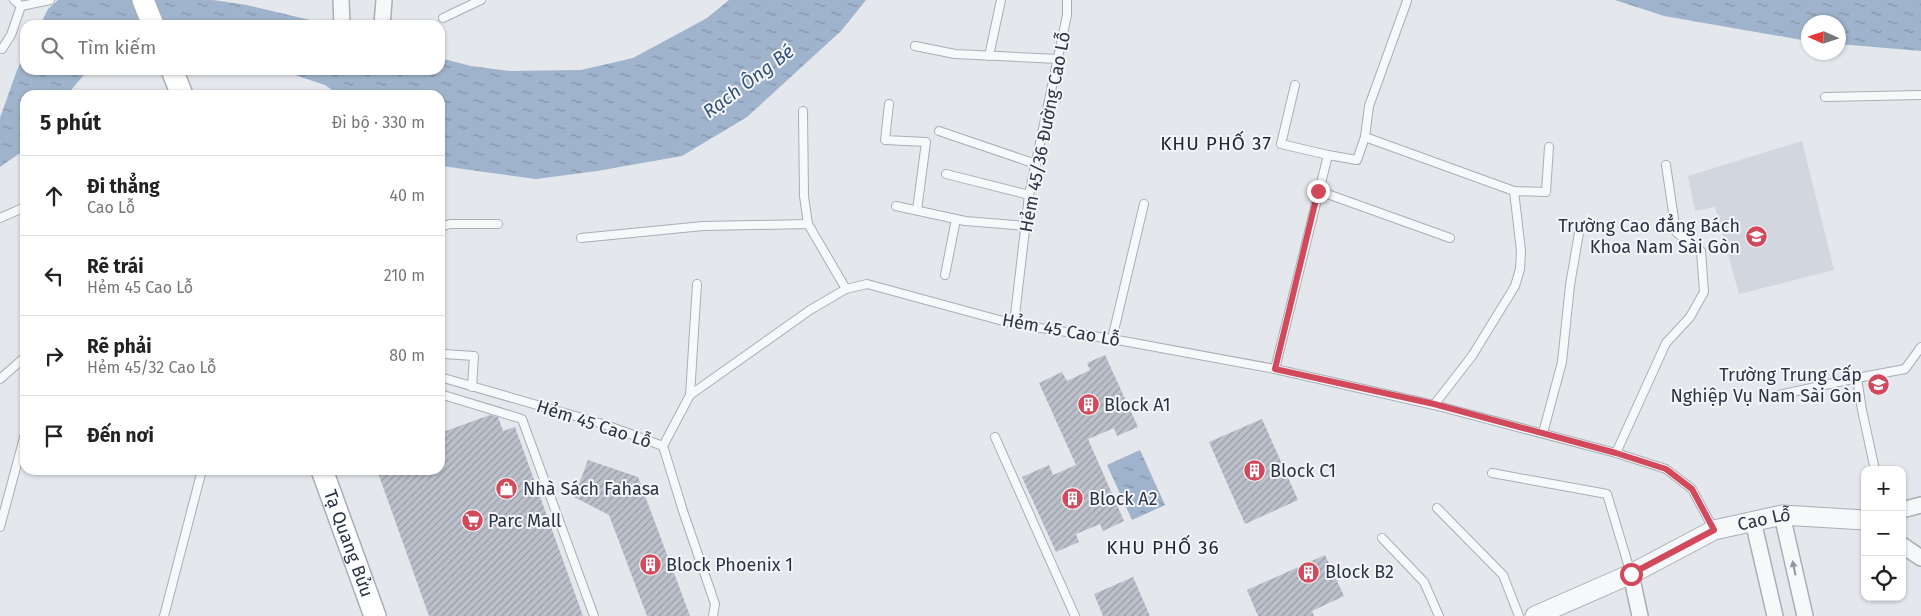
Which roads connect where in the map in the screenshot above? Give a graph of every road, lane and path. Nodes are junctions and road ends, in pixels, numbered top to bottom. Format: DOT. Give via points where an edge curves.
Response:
graph roads {
  1 [pos="14,0"];
  2 [pos="50,0"];
  3 [pos="143,0"];
  4 [pos="341,0"];
  5 [pos="384,0"];
  6 [pos="481,0"];
  7 [pos="1001,0"];
  8 [pos="1067,0"];
  9 [pos="1407,1"];
  10 [pos="21,6"];
  11 [pos="442,18"];
  12 [pos="151,20"];
  13 [pos="342,20"];
  14 [pos="382,20"];
  15 [pos="915,46"];
  16 [pos="2,49"];
  17 [pos="989,56"];
  18 [pos="1058,59"];
  19 [pos="174,75"];
  20 [pos="1295,85"];
  21 [pos="180,90"];
  22 [pos="1921,94"];
  23 [pos="1825,97"];
  24 [pos="889,104"];
  25 [pos="803,111"];
  26 [pos="939,132"];
  27 [pos="1366,137"];
  28 [pos="1549,147"];
  29 [pos="1328,155"];
  30 [pos="1036,164"];
  31 [pos="1666,165"];
  32 [pos="946,174"];
  33 [pos="1318,191"];
  34 [pos="1514,191"];
  35 [pos="1029,195"];
  36 [pos="1144,204"];
  37 [pos="896,206"];
  38 [pos="20,209"];
  39 [pos="917,210"];
  40 [pos="0,218"];
  41 [pos="956,219"];
  42 [pos="498,224"];
  43 [pos="808,224"];
  44 [pos="445,226"];
  45 [pos="1026,226"];
  46 [pos="1580,226"];
  47 [pos="581,238"];
  48 [pos="1450,238"];
  49 [pos="945,275"];
  50 [pos="697,284"];
  51 [pos="846,289"];
  52 [pos="1014,324"];
  53 [pos="1112,339"];
  54 [pos="1921,347"];
  55 [pos="445,354"];
  56 [pos="20,361"];
  57 [pos="1275,369"];
  58 [pos="1857,378"];
  59 [pos="0,379"];
  60 [pos="445,379"];
  61 [pos="472,387"];
  62 [pos="690,395"];
  63 [pos="445,396"];
  64 [pos="1765,398"];
  65 [pos="1434,404"];
  66 [pos="1543,433"];
  67 [pos="995,437"];
  68 [pos="663,446"];
  69 [pos="20,453"];
  70 [pos="1616,453"];
  71 [pos="1874,466"];
  72 [pos="1492,473"];
  73 [pos="201,475"];
  74 [pos="324,475"];
  75 [pos="1921,505"];
  76 [pos="1437,508"];
  77 [pos="1906,509"];
  78 [pos="1782,515"];
  79 [pos="1753,520"];
  80 [pos="1861,520"];
  81 [pos="0,527"];
  82 [pos="1714,530"];
  83 [pos="1382,538"];
  84 [pos="1906,548"];
  85 [pos="1921,558"];
  86 [pos="1631,574"];
  87 [pos="164,616"];
  88 [pos="375,616"];
  89 [pos="594,616"];
  90 [pos="713,616"];
  91 [pos="1075,616"];
  92 [pos="1439,616"];
  93 [pos="1519,616"];
  94 [pos="1534,616"];
  95 [pos="1640,616"];
  96 [pos="1775,616"];
  97 [pos="1804,616"];
  1 -- 10 [label="lane"];
  2 -- 10 [label="lane"];
  3 -- 12 [label="main road"];
  4 -- 13 [label="street"];
  5 -- 14 [label="street"];
  6 -- 11 [label="lane"];
  7 -- 17 [label="lane"];
  8 -- 18 [label="lane, Hẻm 45/36 Đường Cao Lỗ" via="1068,15"];
  9 -- 27 [label="lane" via="1369,106"];
  10 -- 16 [label="lane" via="11,35"];
  15 -- 17 [label="lane" via="955,54"];
  17 -- 18 [label="lane"];
  18 -- 30 [label="lane, Hẻm 45/36 Đường Cao Lỗ"];
  19 -- 21 [label="main road"];
  20 -- 29 [label="lane" via="1281,144"];
  22 -- 23 [label="lane"];
  24 -- 39 [label="lane" via="885,140 926,142"];
  25 -- 43 [label="lane" via="804,196"];
  26 -- 30 [label="lane"];
  27 -- 29 [label="lane" via="1357,160"];
  27 -- 34 [label="lane"];
  28 -- 34 [label="lane" via="1546,192"];
  29 -- 33 [label="lane"];
  30 -- 35 [label="lane, Hẻm 45/36 Đường Cao Lỗ"];
  31 -- 70 [label="lane" via="1676,232 1701,251 1704,292 1690,317 1666,343"];
  32 -- 35 [label="lane"];
  33 -- 48 [label="lane"];
  33 -- 57 [label="lane"];
  34 -- 65 [label="lane" via="1521,251 1515,286 1472,356"];
  35 -- 45 [label="lane, Hẻm 45/36 Đường Cao Lỗ"];
  36 -- 53 [label="lane"];
  37 -- 39 [label="lane"];
  38 -- 40 [label="lane"];
  39 -- 41 [label="lane"];
  41 -- 45 [label="lane"];
  41 -- 49 [label="lane"];
  42 -- 44 [label="lane"];
  43 -- 47 [label="lane" via="703,226"];
  43 -- 51 [label="lane"];
  45 -- 52 [label="lane, Hẻm 45/36 Đường Cao Lỗ"];
  46 -- 66 [label="lane" via="1562,362"];
  50 -- 62 [label="lane"];
  51 -- 52 [label="lane, Hẻm 45 Cao Lỗ" via="867,284"];
  51 -- 62 [label="lane, Hẻm 45 Cao Lỗ" via="779,330"];
  52 -- 53 [label="lane, Hẻm 45 Cao Lỗ"];
  53 -- 57 [label="lane, Hẻm 45 Cao Lỗ"];
  54 -- 58 [label="lane" via="1906,369"];
  55 -- 61 [label="lane" via="474,356"];
  56 -- 59 [label="lane"];
  57 -- 65 [label="lane, Hẻm 45 Cao Lỗ"];
  58 -- 64 [label="lane"];
  58 -- 71 [label="lane"];
  60 -- 61 [label="lane, Hẻm 45 Cao Lỗ"];
  61 -- 68 [label="lane, Hẻm 45 Cao Lỗ" via="603,424"];
  62 -- 68 [label="lane, Hẻm 45 Cao Lỗ"];
  63 -- 89 [label="lane" via="522,419"];
  65 -- 66 [label="lane, Hẻm 45 Cao Lỗ"];
  66 -- 70 [label="lane, Hẻm 45 Cao Lỗ"];
  67 -- 91 [label="lane"];
  68 -- 90 [label="lane" via="715,604"];
  69 -- 81 [label="lane"];
  70 -- 82 [label="lane, Hẻm 45 Cao Lỗ" via="1666,469 1692,489"];
  72 -- 86 [label="lane" via="1607,494"];
  73 -- 87 [label="lane"];
  74 -- 88 [label="main road, Tạ Quang Bửu"];
  75 -- 77 [label="street"];
  76 -- 93 [label="lane" via="1503,575"];
  78 -- 79 [label="street, Cao Lỗ"];
  78 -- 80 [label="street, Cao Lỗ"];
  97 -- 78 [label="street, one-way"];
  79 -- 82 [label="street, Cao Lỗ"];
  79 -- 96 [label="street"];
  82 -- 86 [label="street, Cao Lỗ"];
  83 -- 92 [label="lane" via="1424,582"];
  84 -- 85 [label="street"];
  86 -- 94 [label="street, Cao Lỗ"];
  86 -- 95 [label="street"];
}
